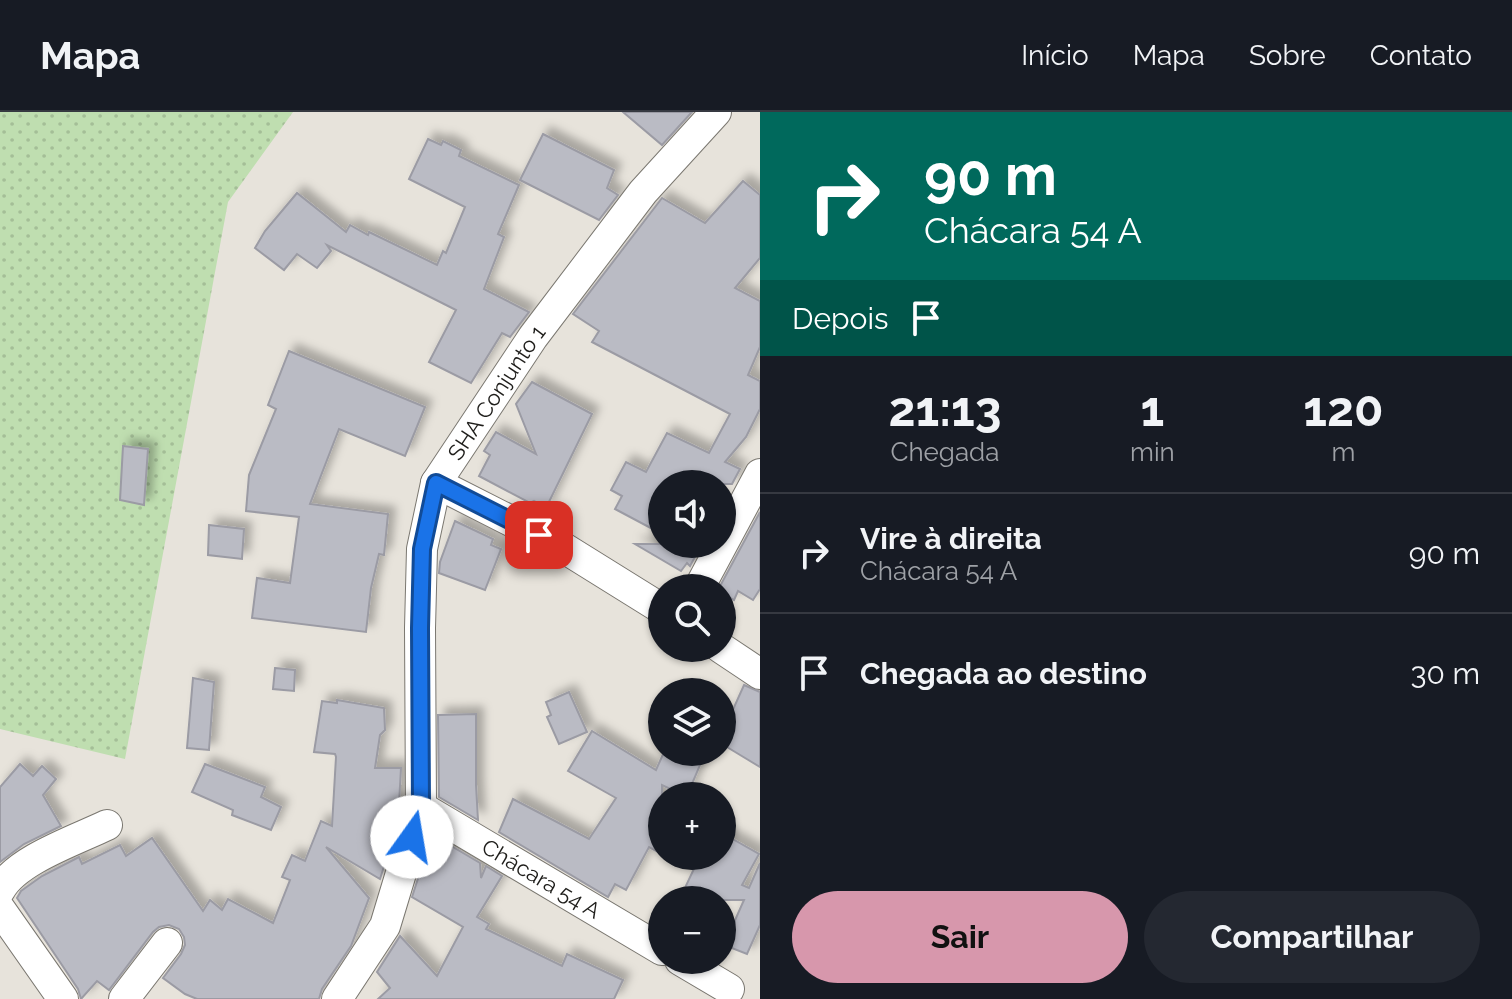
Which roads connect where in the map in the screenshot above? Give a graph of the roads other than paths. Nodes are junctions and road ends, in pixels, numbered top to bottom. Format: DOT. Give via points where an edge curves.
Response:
graph roads {
  1 [pos="716,112"];
  2 [pos="760,474"];
  3 [pos="436,483"];
  4 [pos="706,574"];
  5 [pos="648,600"];
  6 [pos="736,658"];
  7 [pos="760,674"];
  8 [pos="421,807"];
  9 [pos="107,825"];
  10 [pos="0,890"];
  11 [pos="0,909"];
  12 [pos="648,942"];
  13 [pos="167,943"];
  14 [pos="704,974"];
  15 [pos="729,989"];
  16 [pos="63,999"];
  17 [pos="124,999"];
  18 [pos="337,999"];
  1 -- 3 [label="street, SHA Conjunto 1" via="643,192 542,324"];
  2 -- 4 [label="street"];
  3 -- 5 [label="street" via="564,548"];
  3 -- 8 [label="street, SHA Conjunto 1" via="422,549"];
  6 -- 7 [label="street"];
  8 -- 12 [label="street, Chácara 54 A"];
  8 -- 18 [label="street, SHA Conjunto 1" via="385,926"];
  9 -- 10 [label="street" via="29,863"];
  11 -- 16 [label="street"];
  13 -- 17 [label="street"];
  14 -- 15 [label="street"];
}
